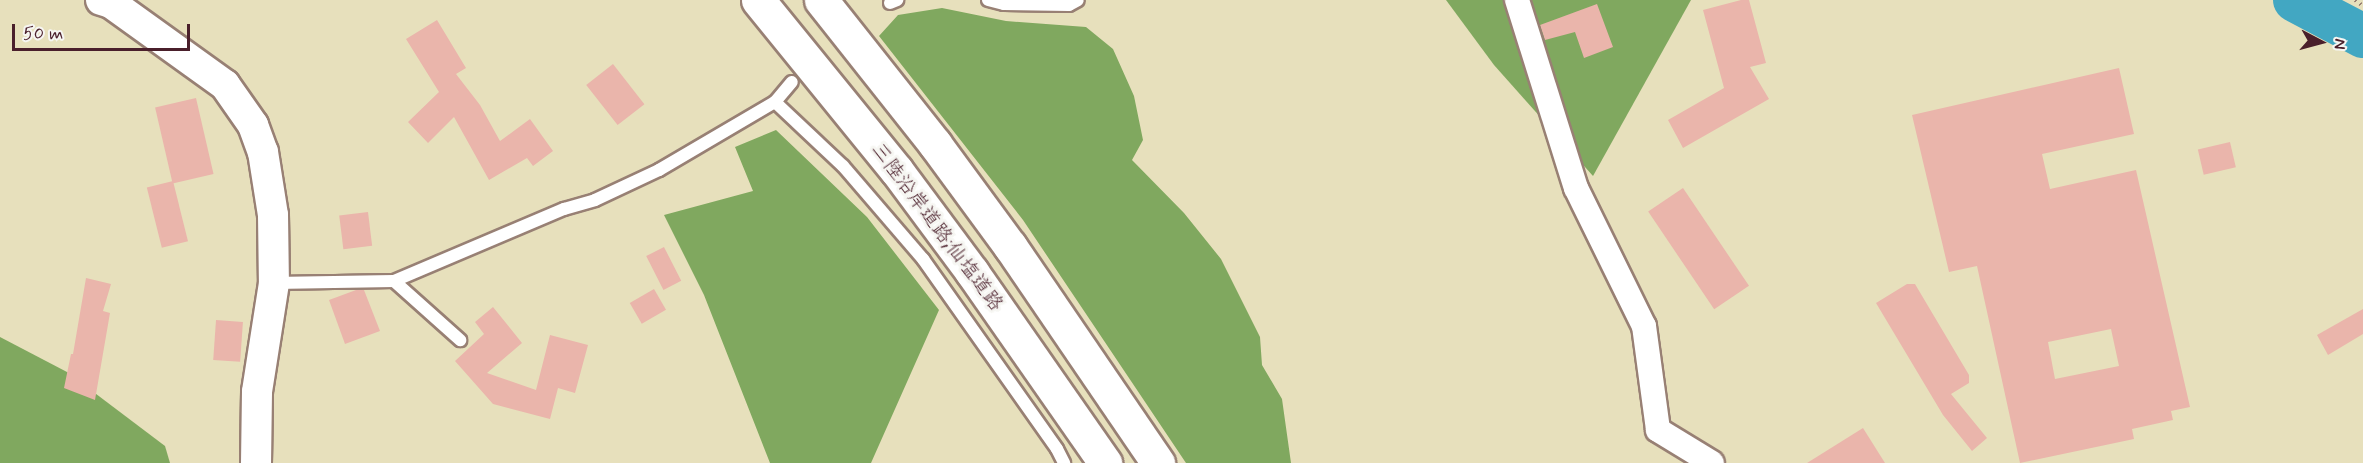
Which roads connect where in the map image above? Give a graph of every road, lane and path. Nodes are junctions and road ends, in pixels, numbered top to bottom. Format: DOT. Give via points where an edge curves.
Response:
graph roads {
  1 [pos="101,0"];
  2 [pos="758,0"];
  3 [pos="821,0"];
  4 [pos="988,0"];
  5 [pos="1078,0"];
  6 [pos="1517,0"];
  7 [pos="2355,0"];
  8 [pos="2363,6"];
  9 [pos="792,82"];
  10 [pos="775,102"];
  11 [pos="394,281"];
  12 [pos="274,283"];
  13 [pos="460,340"];
  14 [pos="256,463"];
  15 [pos="1064,463"];
  16 [pos="1105,463"];
  17 [pos="1158,463"];
  18 [pos="1712,463"];
  1 -- 12 [label="street" via="111,3 225,85 253,124 269,179"];
  2 -- 16 [label="highway, 三陸沿岸道路;仙塩道路" via="897,171"];
  3 -- 17 [label="highway" via="1010,246"];
  4 -- 5 [label="lane" via="1004,4 1069,5"];
  6 -- 18 [label="street" via="1576,188 1644,326 1658,430"];
  7 -- 8 [label="path"];
  9 -- 10 [label="lane"];
  10 -- 11 [label="lane" via="659,170"];
  10 -- 15 [label="lane" via="843,166 922,259"];
  11 -- 12 [label="lane"];
  11 -- 13 [label="lane"];
  12 -- 14 [label="street" via="257,392"];
}
